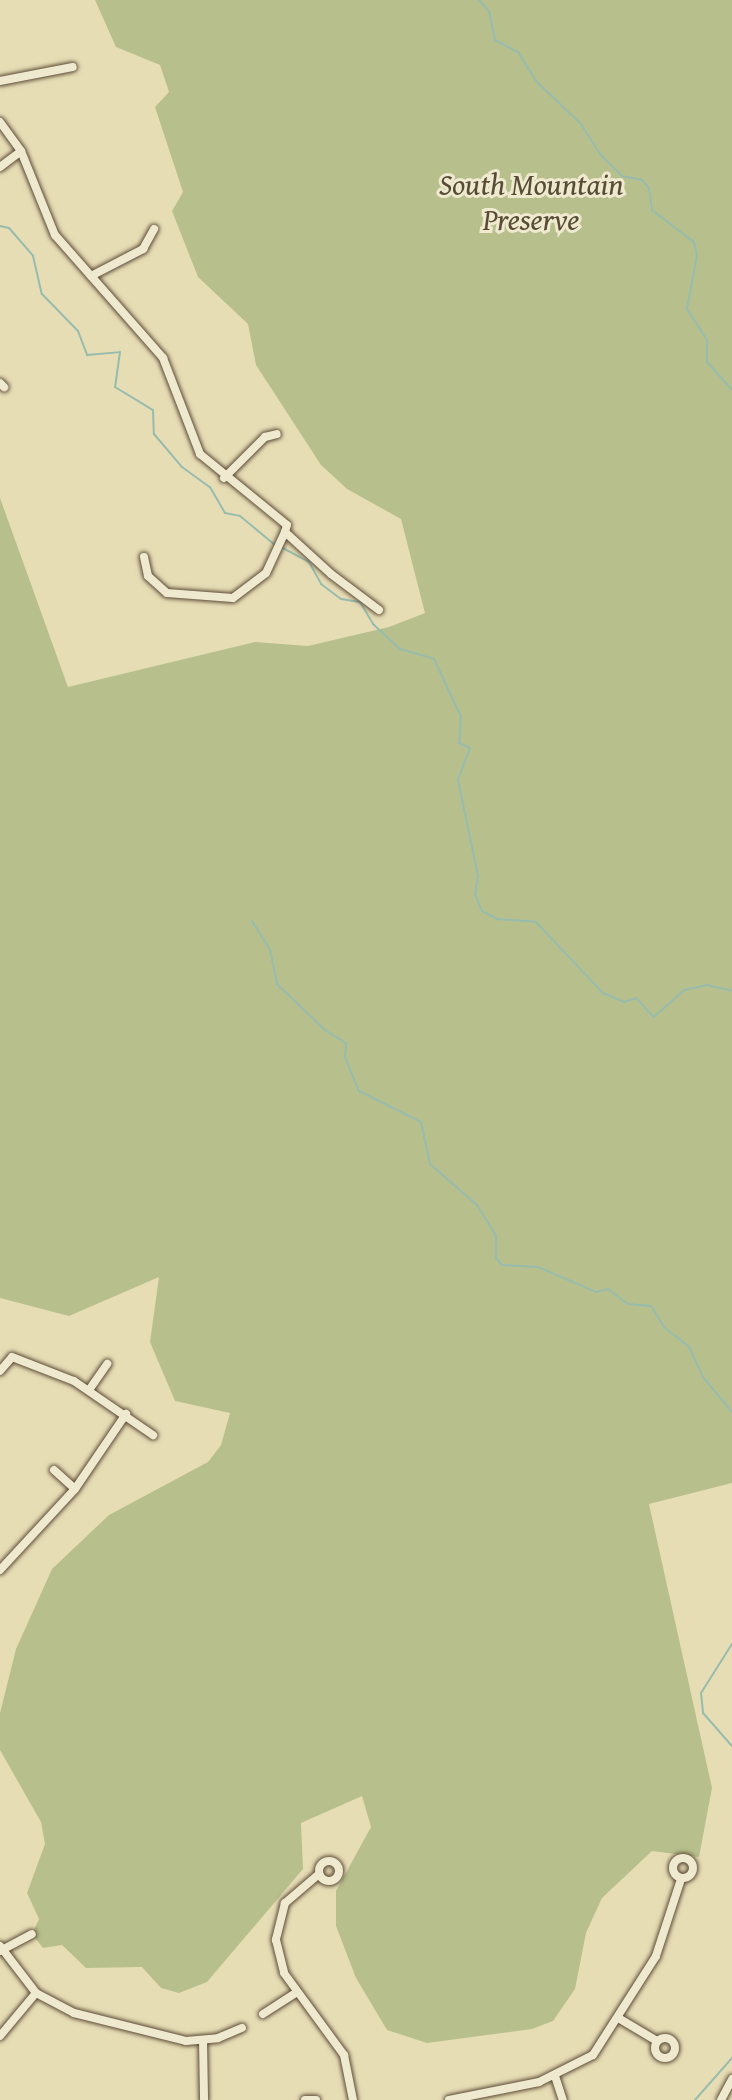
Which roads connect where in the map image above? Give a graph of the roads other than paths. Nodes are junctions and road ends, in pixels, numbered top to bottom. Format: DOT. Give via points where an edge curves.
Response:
graph roads {
  1 [pos="73,67"];
  2 [pos="0,81"];
  3 [pos="0,122"];
  4 [pos="21,151"];
  5 [pos="0,167"];
  6 [pos="154,229"];
  7 [pos="91,276"];
  8 [pos="277,434"];
  9 [pos="224,478"];
  10 [pos="285,532"];
  11 [pos="144,557"];
  12 [pos="379,610"];
  13 [pos="107,1364"];
  14 [pos="0,1371"];
  15 [pos="89,1390"];
  16 [pos="126,1414"];
  17 [pos="153,1435"];
  18 [pos="54,1470"];
  19 [pos="75,1489"];
  20 [pos="0,1570"];
  21 [pos="319,1874"];
  22 [pos="681,1879"];
  23 [pos="32,1934"];
  24 [pos="1,1949"];
  25 [pos="297,1992"];
  26 [pos="36,1993"];
  27 [pos="263,2014"];
  28 [pos="620,2019"];
  29 [pos="242,2028"];
  30 [pos="0,2036"];
  31 [pos="203,2040"];
  32 [pos="657,2041"];
  33 [pos="555,2076"];
  34 [pos="732,2079"];
  35 [pos="204,2100"];
  36 [pos="305,2100"];
  37 [pos="316,2100"];
  38 [pos="353,2100"];
  39 [pos="449,2100"];
  40 [pos="458,2100"];
  41 [pos="563,2100"];
  42 [pos="721,2100"];
  1 -- 2 [label="street"];
  3 -- 4 [label="street"];
  4 -- 5 [label="street"];
  4 -- 7 [label="street" via="55,235"];
  6 -- 7 [label="street" via="143,249"];
  7 -- 9 [label="street" via="154,344 188,432 200,454"];
  8 -- 9 [label="street" via="265,437"];
  9 -- 10 [label="street" via="287,525"];
  10 -- 11 [label="street" via="266,573 233,598 167,593 148,576"];
  10 -- 12 [label="street"];
  13 -- 15 [label="street"];
  14 -- 15 [label="street" via="12,1357"];
  15 -- 16 [label="street"];
  16 -- 17 [label="street"];
  16 -- 19 [label="street"];
  18 -- 19 [label="street"];
  19 -- 20 [label="street"];
  21 -- 25 [label="street" via="299,1886 278,1922 278,1957"];
  22 -- 28 [label="street" via="656,1956"];
  23 -- 24 [label="street"];
  24 -- 26 [label="street"];
  25 -- 27 [label="street"];
  25 -- 38 [label="street" via="344,2055"];
  26 -- 30 [label="street"];
  26 -- 31 [label="street" via="74,2013 173,2039"];
  28 -- 32 [label="street"];
  28 -- 33 [label="street" via="593,2055"];
  29 -- 31 [label="street"];
  31 -- 35 [label="street"];
  33 -- 40 [label="street"];
  33 -- 41 [label="street"];
  34 -- 42 [label="street"];
  36 -- 37 [label="street"];
  39 -- 40 [label="street"];
}
